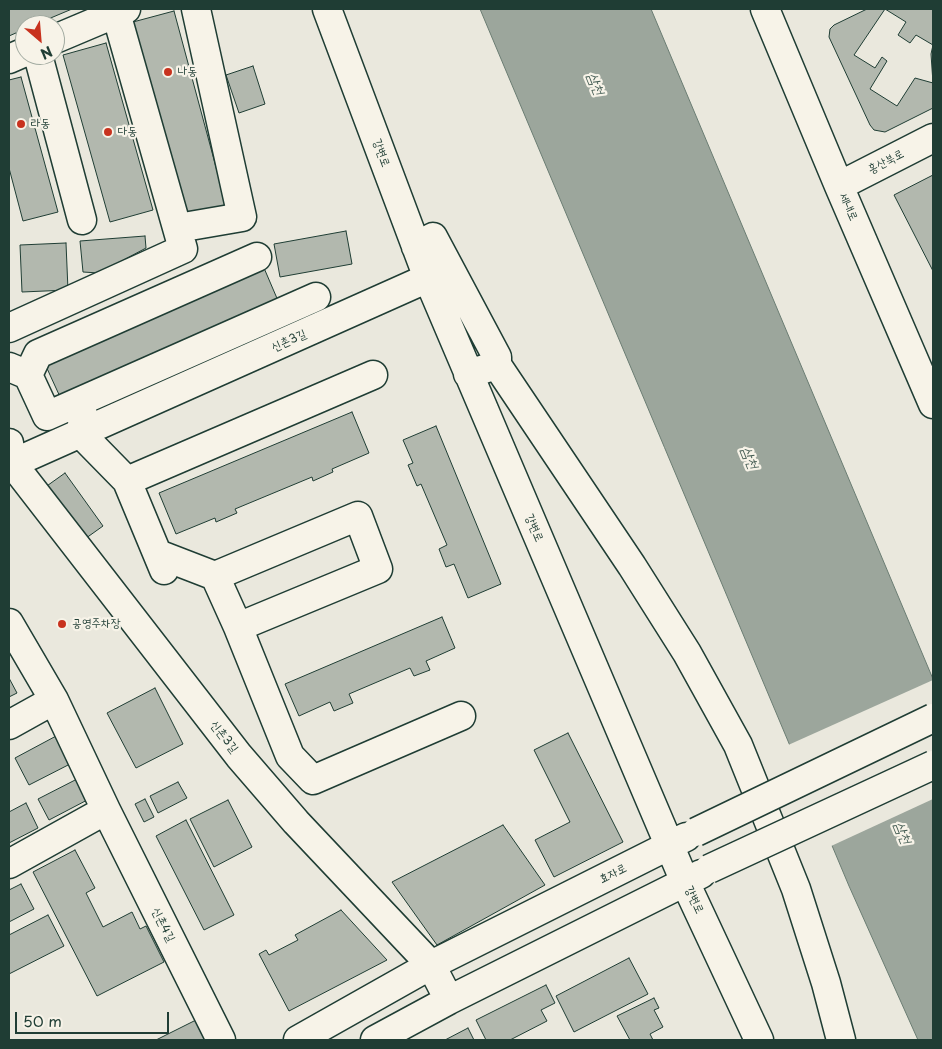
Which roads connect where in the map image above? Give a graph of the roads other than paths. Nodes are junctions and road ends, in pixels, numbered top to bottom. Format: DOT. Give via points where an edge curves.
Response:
graph roads {
  1 [pos="196,9"];
  2 [pos="327,9"];
  3 [pos="765,9"];
  4 [pos="121,11"];
  5 [pos="65,35"];
  6 [pos="41,65"];
  7 [pos="933,138"];
  8 [pos="839,186"];
  9 [pos="82,220"];
  10 [pos="178,228"];
  11 [pos="416,247"];
  12 [pos="257,257"];
  13 [pos="428,278"];
  14 [pos="316,297"];
  15 [pos="9,328"];
  16 [pos="497,365"];
  17 [pos="18,371"];
  18 [pos="468,374"];
  19 [pos="373,375"];
  20 [pos="90,397"];
  21 [pos="933,404"];
  22 [pos="80,433"];
  23 [pos="10,457"];
  24 [pos="127,481"];
  25 [pos="216,576"];
  26 [pos="9,623"];
  27 [pos="238,627"];
  28 [pos="54,700"];
  29 [pos="461,716"];
  30 [pos="933,718"];
  31 [pos="9,726"];
  32 [pos="933,764"];
  33 [pos="106,810"];
  34 [pos="670,846"];
  35 [pos="9,864"];
  36 [pos="685,882"];
  37 [pos="430,965"];
  38 [pos="449,1000"];
  39 [pos="221,1040"];
  40 [pos="298,1040"];
  41 [pos="375,1040"];
  42 [pos="760,1040"];
  43 [pos="841,1040"];
  1 -- 10 [label="street" via="242,218"];
  2 -- 11 [label="street, 강변로"];
  3 -- 8 [label="street, 세내로"];
  4 -- 5 [label="street"];
  4 -- 10 [label="street"];
  6 -- 9 [label="street"];
  7 -- 8 [label="street, 홍산북로"];
  8 -- 21 [label="street, 세내로"];
  10 -- 15 [label="street" via="183,250"];
  11 -- 13 [label="street, 강변로"];
  11 -- 16 [label="street" via="433,237 497,357"];
  12 -- 17 [label="street" via="38,354"];
  13 -- 18 [label="street, 강변로"];
  13 -- 22 [label="street, 신촌3길"];
  14 -- 20 [label="street"];
  16 -- 18 [label="street"];
  16 -- 43 [label="street" via="637,574 738,745 796,889"];
  17 -- 20 [label="street" via="47,416"];
  18 -- 34 [label="street, 강변로"];
  19 -- 24 [label="street"];
  20 -- 22 [label="street"];
  22 -- 23 [label="street, 신촌3길"];
  22 -- 24 [label="street"];
  23 -- 37 [label="street, 신촌3길" via="239,756"];
  24 -- 25 [label="street" via="161,562"];
  25 -- 27 [label="street"];
  25 -- 27 [label="street" via="358,516 378,569"];
  26 -- 28 [label="street, 신촌4길"];
  27 -- 29 [label="street" via="290,756 313,780"];
  28 -- 31 [label="street"];
  28 -- 33 [label="street, 신촌4길"];
  30 -- 34 [label="street, 효자로, bridge"];
  32 -- 36 [label="street, bridge"];
  33 -- 35 [label="street"];
  33 -- 39 [label="street, 신촌4길"];
  34 -- 36 [label="street, 강변로"];
  34 -- 37 [label="street, 효자로"];
  36 -- 38 [label="street"];
  36 -- 42 [label="street, 강변로"];
  37 -- 38 [label="street, 신촌3길"];
  37 -- 40 [label="street, 효자로"];
  38 -- 41 [label="street"];
}
